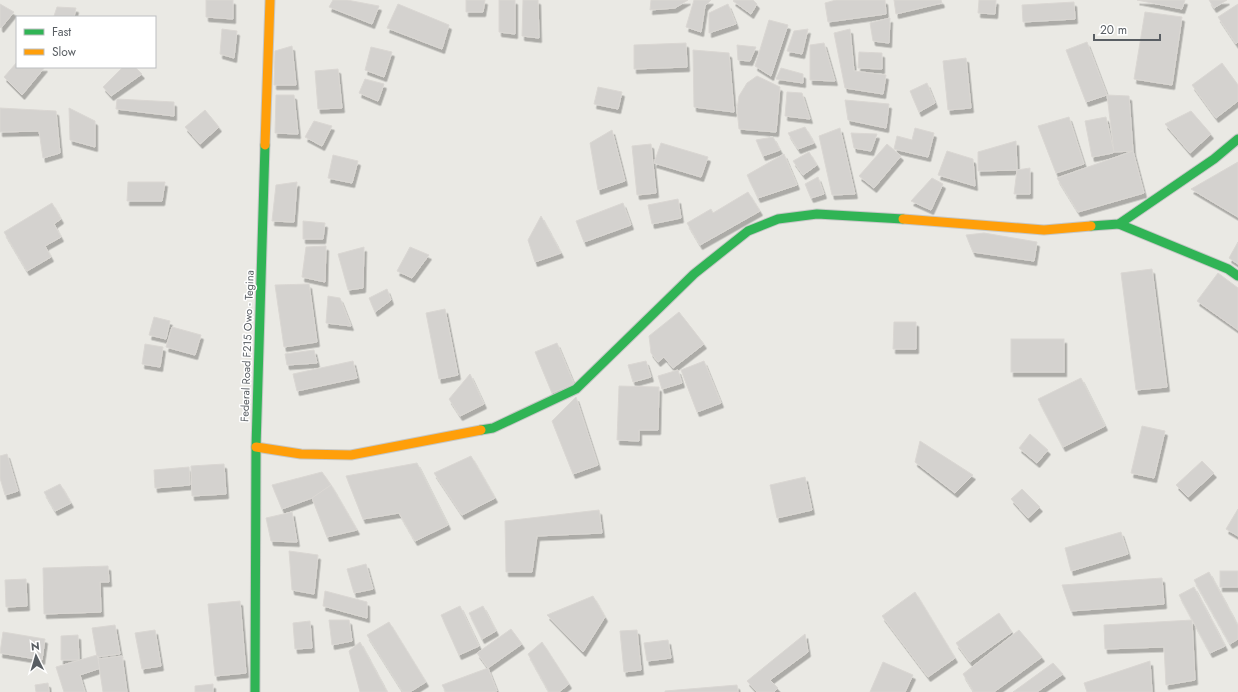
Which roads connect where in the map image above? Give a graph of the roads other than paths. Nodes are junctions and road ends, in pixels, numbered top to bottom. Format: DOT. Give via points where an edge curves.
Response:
graph roads {
  1 [pos="270,0"];
  2 [pos="1238,139"];
  3 [pos="1119,224"];
  4 [pos="1238,276"];
  5 [pos="256,447"];
  6 [pos="255,692"];
  1 -- 5 [label="street, Federal Road F215 Owo - Tegina"];
  2 -- 3 [label="street" via="1214,159"];
  3 -- 4 [label="street" via="1228,269"];
  3 -- 5 [label="street" via="1044,230 817,214 778,219 748,231 694,274 576,389 493,428 351,455 302,454"];
  5 -- 6 [label="street, Federal Road F215 Owo - Tegina"];
}
